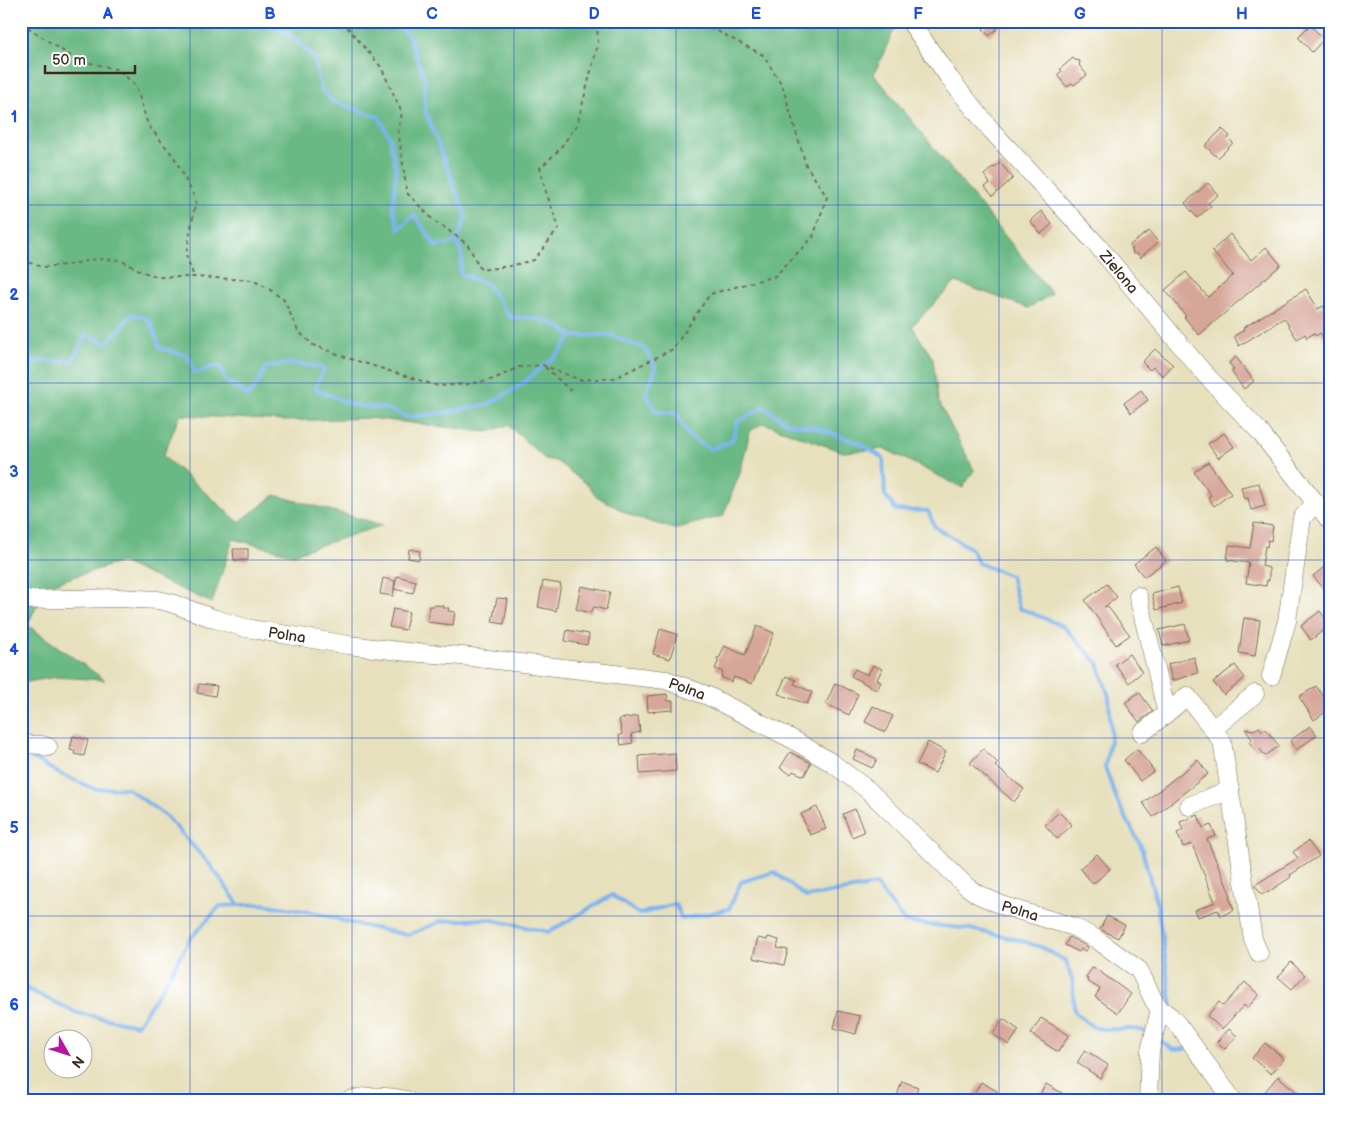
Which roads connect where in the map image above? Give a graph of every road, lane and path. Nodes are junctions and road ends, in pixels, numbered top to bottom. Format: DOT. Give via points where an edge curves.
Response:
graph roads {
  1 [pos="342,21"];
  2 [pos="597,21"];
  3 [pos="698,21"];
  4 [pos="910,21"];
  5 [pos="21,23"];
  6 [pos="21,260"];
  7 [pos="194,277"];
  8 [pos="543,365"];
  9 [pos="571,391"];
  10 [pos="1316,502"];
  11 [pos="1330,521"];
  12 [pos="1138,596"];
  13 [pos="21,600"];
  14 [pos="1271,676"];
  15 [pos="1255,694"];
  16 [pos="1166,713"];
  17 [pos="1213,729"];
  18 [pos="1142,733"];
  19 [pos="21,744"];
  20 [pos="48,747"];
  21 [pos="1230,790"];
  22 [pos="1189,806"];
  23 [pos="1259,953"];
  24 [pos="1170,1017"];
  25 [pos="350,1100"];
  26 [pos="407,1100"];
  27 [pos="1148,1100"];
  28 [pos="1233,1100"];
  1 -- 2 [label="path" via="381,67 402,114 398,130 407,193 435,222 468,245 481,270 534,260 559,228 540,168 558,151 577,125 598,44"];
  3 -- 8 [label="path" via="763,55 782,85 806,164 827,197 813,237 775,276 710,294 673,349 615,378 580,380"];
  4 -- 10 [label="street, Zielona" via="950,79 992,131 1096,245 1203,372 1259,430"];
  5 -- 7 [label="path" via="75,59 119,70 136,86 148,126 174,156 196,200 186,255"];
  6 -- 7 [label="path" via="43,267 96,259 120,260 159,277"];
  7 -- 8 [label="path" via="252,280 284,300 298,331 313,345 438,386 470,384 494,379 519,367"];
  8 -- 9 [label="path"];
  10 -- 11 [label="street, Zielona"];
  10 -- 14 [label="street" via="1302,518 1287,621"];
  12 -- 16 [label="street"];
  13 -- 24 [label="street, Polna" via="158,600 226,622 271,632 383,649 666,680 680,685 792,739 852,777 977,894 1004,906 1070,926 1096,939 1139,970 1154,1001"];
  15 -- 17 [label="street"];
  16 -- 17 [label="street" via="1187,696"];
  16 -- 18 [label="street"];
  17 -- 21 [label="street" via="1222,741"];
  19 -- 20 [label="street"];
  21 -- 22 [label="street"];
  21 -- 23 [label="street" via="1253,938"];
  24 -- 27 [label="street" via="1154,1036"];
  24 -- 28 [label="street, Polna"];
  25 -- 26 [label="street" via="378,1096"];
}
